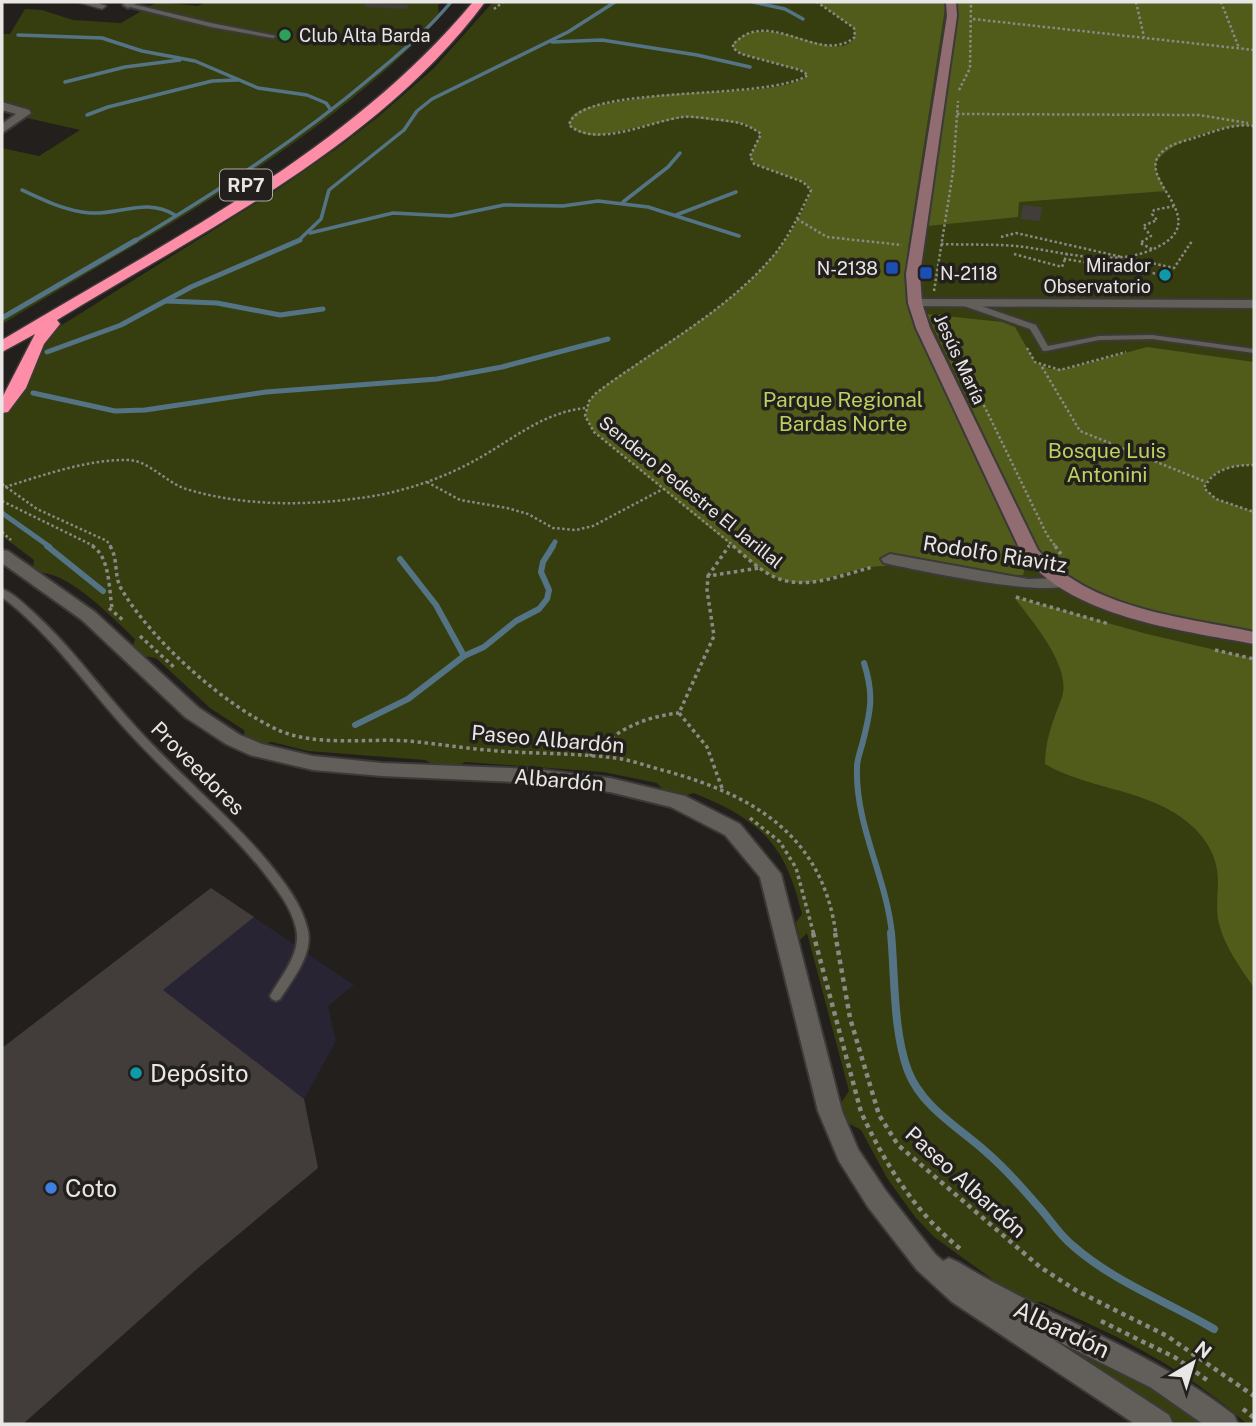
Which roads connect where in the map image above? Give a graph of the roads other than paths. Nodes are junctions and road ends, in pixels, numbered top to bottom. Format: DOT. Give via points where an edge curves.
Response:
graph roads {
  1 [pos="82,2"];
  2 [pos="463,2"];
  3 [pos="479,2"];
  4 [pos="951,2"];
  5 [pos="131,3"];
  6 [pos="102,6"];
  7 [pos="273,36"];
  8 [pos="2,106"];
  9 [pos="2,129"];
  10 [pos="95,290"];
  11 [pos="915,303"];
  12 [pos="964,303"];
  13 [pos="1254,304"];
  14 [pos="2,333"];
  15 [pos="2,347"];
  16 [pos="1254,351"];
  17 [pos="2,408"];
  18 [pos="8,549"];
  19 [pos="887,563"];
  20 [pos="1061,583"];
  21 [pos="2,592"];
  22 [pos="1254,638"];
  23 [pos="275,996"];
  24 [pos="902,1232"];
  25 [pos="1232,1415"];
  26 [pos="1159,1424"];
  1 -- 6 [label="street"];
  2 -- 14 [label="highway, RP7" via="397,72 317,136"];
  3 -- 10 [label="highway, RP7" via="422,65 349,128 241,202"];
  4 -- 11 [label="main road, Jesús María" via="913,267"];
  5 -- 7 [label="lane"];
  8 -- 9 [label="street" via="25,113"];
  10 -- 15 [label="highway, RP7"];
  10 -- 17 [label="highway" via="37,339 18,390"];
  11 -- 12 [label="street"];
  11 -- 20 [label="main road, Jesús María" via="1030,552"];
  12 -- 13 [label="street"];
  12 -- 16 [label="lane" via="1033,327 1046,349 1099,338 1152,337"];
  18 -- 24 [label="street, Albardón" via="94,621 200,721 248,747 311,763 613,785 684,805 740,836 761,858 776,891 825,1094 841,1139 866,1184"];
  19 -- 20 [label="street, Rodolfo Riavitz" via="1028,584"];
  20 -- 22 [label="main road, Rodolfo Riavitz" via="1116,606"];
  21 -- 23 [label="lane, Proveedores" via="71,654 131,728 242,840 293,904 302,928 301,948"];
  24 -- 25 [label="street, Albardón" via="969,1283"];
  24 -- 26 [label="street, Albardón" via="937,1273 975,1304"];
}
